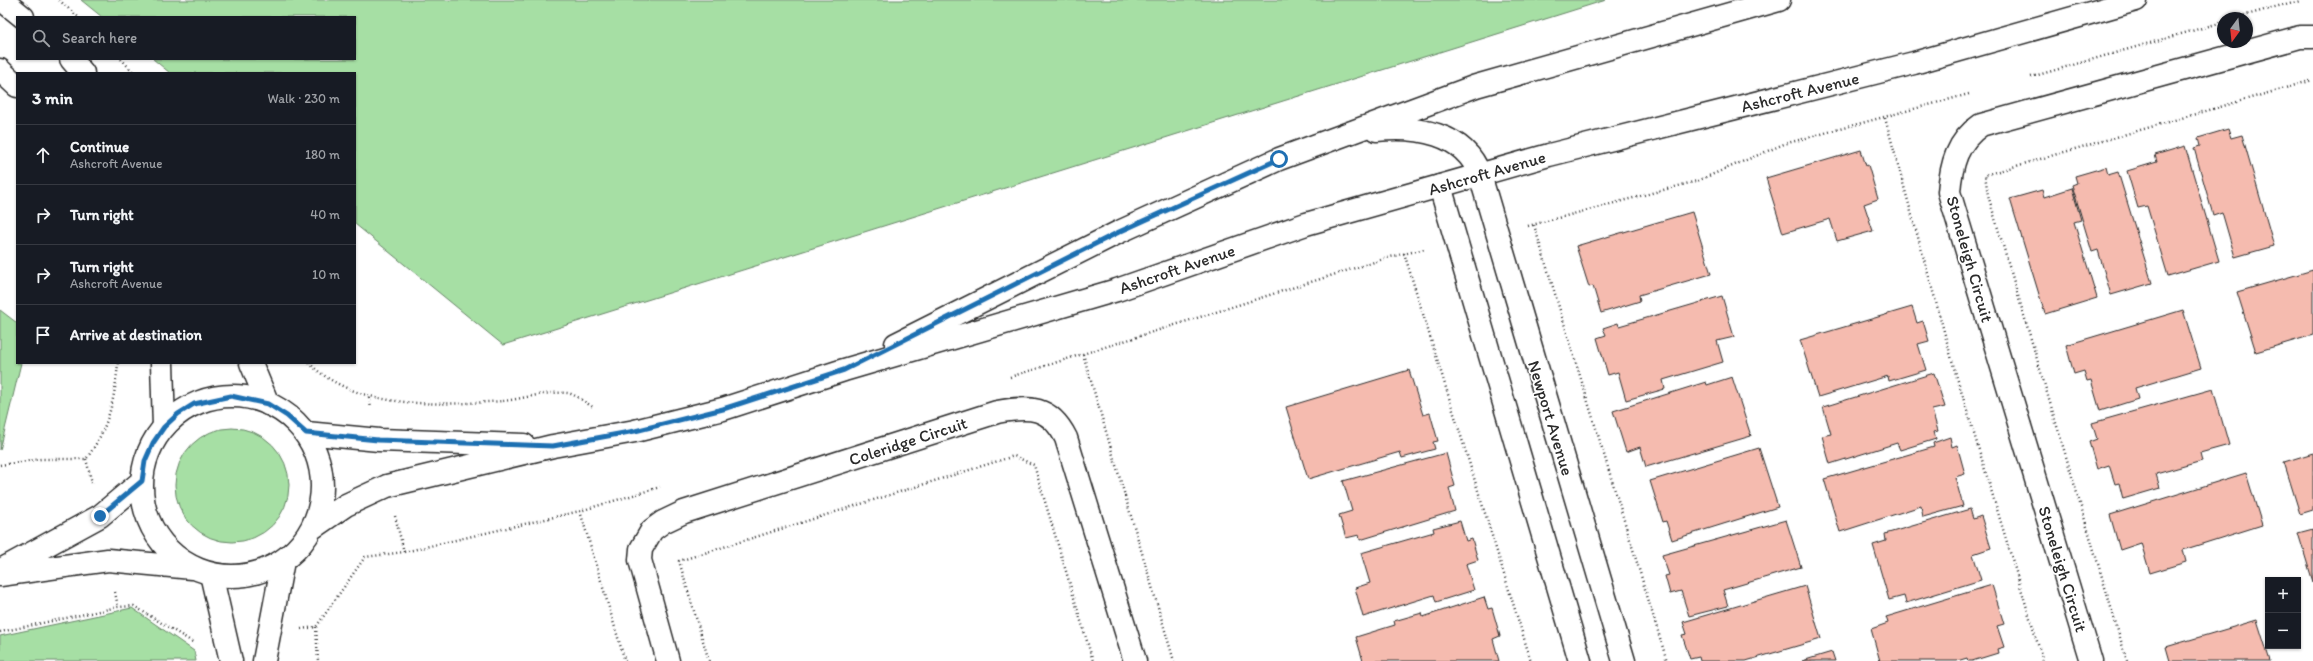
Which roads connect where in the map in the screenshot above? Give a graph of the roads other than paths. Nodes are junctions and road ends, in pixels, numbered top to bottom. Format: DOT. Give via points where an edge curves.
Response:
graph roads {
  1 [pos="2,0"];
  2 [pos="1779,0"];
  3 [pos="2136,0"];
  4 [pos="22,16"];
  5 [pos="2313,38"];
  6 [pos="72,60"];
  7 [pos="0,70"];
  8 [pos="82,72"];
  9 [pos="16,85"];
  10 [pos="1352,132"];
  11 [pos="1480,174"];
  12 [pos="1440,186"];
  13 [pos="162,364"];
  14 [pos="250,364"];
  15 [pos="844,370"];
  16 [pos="268,404"];
  17 [pos="164,427"];
  18 [pos="306,433"];
  19 [pos="553,446"];
  20 [pos="142,481"];
  21 [pos="311,529"];
  22 [pos="283,561"];
  23 [pos="0,571"];
  24 [pos="202,571"];
  25 [pos="0,575"];
  26 [pos="231,661"];
  27 [pos="264,661"];
  28 [pos="668,661"];
  29 [pos="1135,661"];
  30 [pos="1580,661"];
  31 [pos="1624,661"];
  32 [pos="2091,661"];
  1 -- 4 [label="main road"];
  2 -- 10 [label="main road, Ashcroft Avenue" via="1476,86"];
  3 -- 11 [label="main road, Ashcroft Avenue" via="1914,63"];
  5 -- 32 [label="main road, Stoneleigh Circuit" via="2300,37 1981,125 1970,132 1955,156 1949,192"];
  6 -- 8 [label="main road"];
  7 -- 9 [label="main road"];
  10 -- 11 [label="main road, Newport Avenue" via="1398,128 1431,132 1457,144 1469,153"];
  10 -- 15 [label="main road, Ashcroft Avenue" via="1279,159 1119,232"];
  11 -- 12 [label="main road, Ashcroft Avenue"];
  11 -- 31 [label="main road, Newport Avenue" via="1495,232"];
  12 -- 15 [label="main road, Ashcroft Avenue" via="1306,224 1117,290"];
  12 -- 30 [label="main road"];
  13 -- 17 [label="main road"];
  14 -- 16 [label="main road"];
  15 -- 19 [label="main road, Ashcroft Avenue" via="723,409 635,431"];
  16 -- 17 [label="main road" via="231,396 212,399 194,404"];
  16 -- 18 [label="main road"];
  17 -- 20 [label="main road" via="145,461"];
  18 -- 19 [label="main road, Ashcroft Avenue" via="378,440"];
  18 -- 21 [label="main road" via="320,469 322,489 319,510"];
  19 -- 21 [label="main road, Ashcroft Avenue" via="387,486 346,505"];
  20 -- 23 [label="main road" via="100,516"];
  20 -- 24 [label="main road" via="147,516 154,532 174,554"];
  21 -- 22 [label="main road" via="299,547"];
  22 -- 24 [label="main road" via="266,570 248,575 229,577"];
  22 -- 27 [label="main road"];
  24 -- 25 [label="main road" via="108,560"];
  24 -- 26 [label="main road"];
  28 -- 29 [label="main road, Coleridge Circuit" via="640,560 645,539 663,522 684,512 997,412 1023,409 1034,409 1053,418 1066,438"];
}
